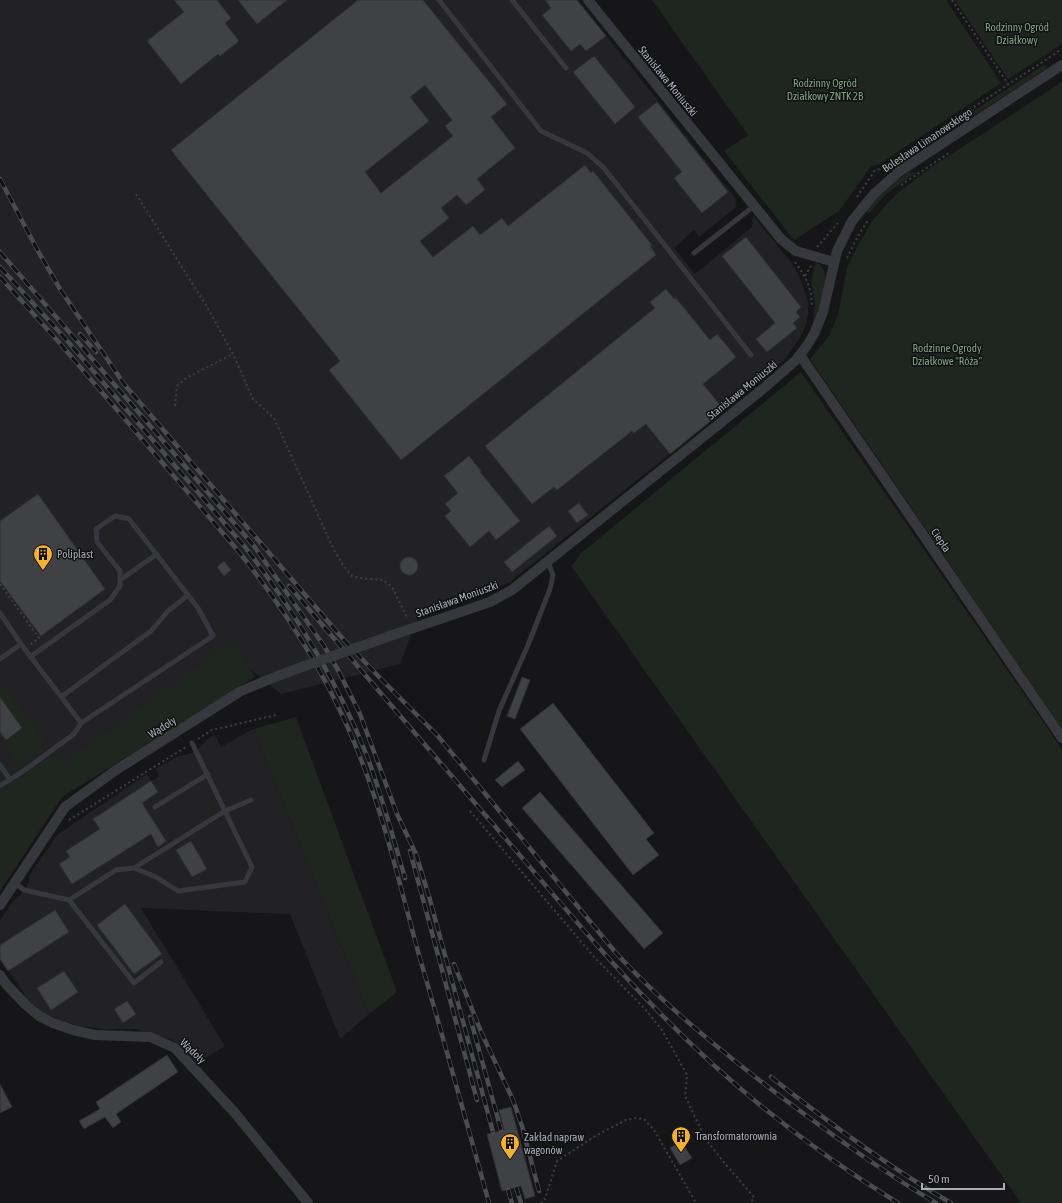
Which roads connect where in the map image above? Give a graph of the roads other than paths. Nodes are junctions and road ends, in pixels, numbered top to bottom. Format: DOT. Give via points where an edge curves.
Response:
graph roads {
  1 [pos="439,0"];
  2 [pos="512,0"];
  3 [pos="588,0"];
  4 [pos="1062,65"];
  5 [pos="566,68"];
  6 [pos="754,206"];
  7 [pos="694,253"];
  8 [pos="834,262"];
  9 [pos="751,355"];
  10 [pos="800,356"];
  11 [pos="157,554"];
  12 [pos="548,562"];
  13 [pos="120,580"];
  14 [pos="188,595"];
  15 [pos="0,613"];
  16 [pos="21,644"];
  17 [pos="30,657"];
  18 [pos="0,659"];
  19 [pos="299,668"];
  20 [pos="61,697"];
  21 [pos="80,724"];
  22 [pos="1062,738"];
  23 [pos="192,743"];
  24 [pos="484,760"];
  25 [pos="0,765"];
  26 [pos="208,774"];
  27 [pos="10,780"];
  28 [pos="0,786"];
  29 [pos="251,800"];
  30 [pos="155,807"];
  31 [pos="225,811"];
  32 [pos="134,868"];
  33 [pos="15,883"];
  34 [pos="69,900"];
  35 [pos="0,905"];
  36 [pos="161,962"];
  37 [pos="0,975"];
  38 [pos="308,1203"];
  1 -- 9 [label="lane" via="541,131 587,153 604,168"];
  2 -- 5 [label="lane"];
  3 -- 6 [label="street, Stanisława Moniuszki"];
  4 -- 8 [label="street, Bolesława Limanowskiego" via="904,168 884,184 852,220"];
  6 -- 7 [label="lane"];
  6 -- 8 [label="street, Stanisława Moniuszki" via="786,244 796,251"];
  8 -- 10 [label="street, Stanisława Moniuszki" via="821,318"];
  10 -- 12 [label="street, Stanisława Moniuszki"];
  10 -- 22 [label="street, Ciepła"];
  11 -- 13 [label="lane"];
  11 -- 13 [label="lane" via="129,519 115,516 96,529 97,542 120,571"];
  11 -- 14 [label="lane"];
  12 -- 19 [label="street, Stanisława Moniuszki, bridge" via="512,590 490,602"];
  12 -- 24 [label="lane" via="553,575 550,589 499,711"];
  13 -- 17 [label="lane" via="120,586 110,600"];
  14 -- 20 [label="lane" via="168,611 151,631"];
  14 -- 21 [label="lane" via="213,636"];
  15 -- 16 [label="lane"];
  16 -- 17 [label="lane"];
  16 -- 18 [label="lane"];
  17 -- 20 [label="lane"];
  19 -- 33 [label="street, Wądoły" via="241,691 116,770 65,807"];
  20 -- 21 [label="lane"];
  21 -- 27 [label="lane" via="74,734"];
  23 -- 26 [label="lane"];
  25 -- 27 [label="lane"];
  26 -- 30 [label="lane"];
  26 -- 31 [label="lane"];
  27 -- 28 [label="lane"];
  29 -- 31 [label="lane"];
  31 -- 32 [label="lane"];
  31 -- 32 [label="lane" via="252,867 245,882 178,891 156,877"];
  32 -- 34 [label="lane" via="116,870"];
  33 -- 34 [label="lane" via="24,890"];
  33 -- 35 [label="street, Wądoły"];
  34 -- 36 [label="lane" via="134,983"];
  37 -- 38 [label="street, Wądoły" via="26,1005 53,1023 95,1035 150,1037 176,1048 235,1113"];
}
